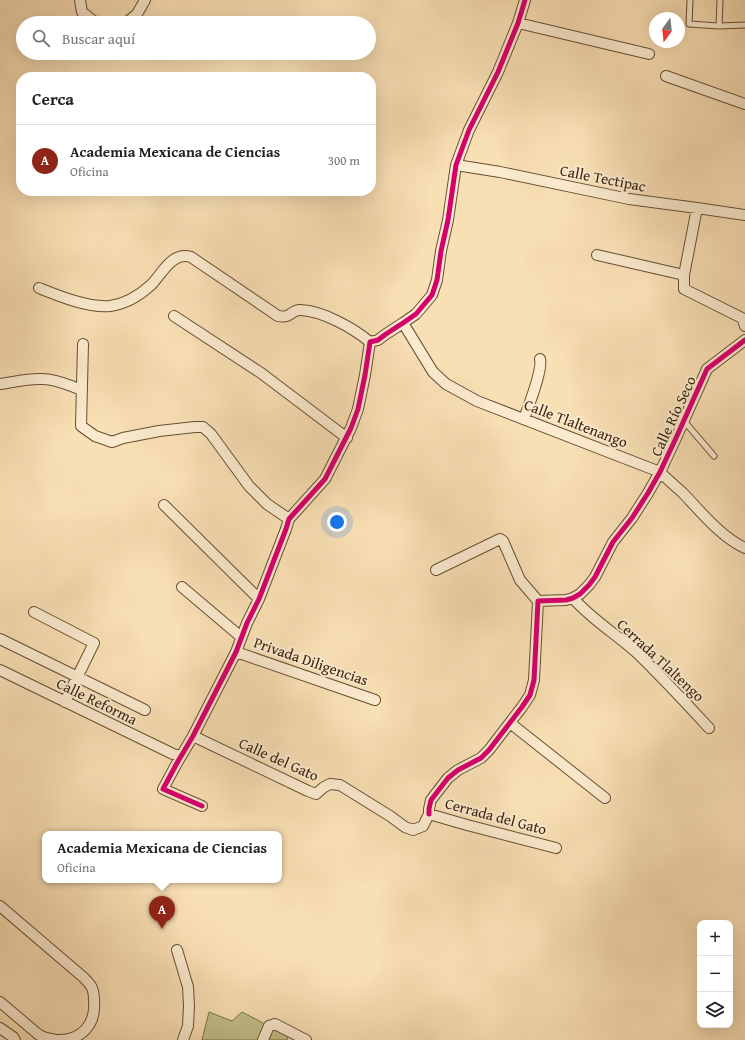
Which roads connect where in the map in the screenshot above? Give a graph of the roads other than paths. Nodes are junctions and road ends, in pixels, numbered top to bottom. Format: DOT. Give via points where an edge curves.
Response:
graph roads {
  1 [pos="80,0"];
  2 [pos="145,0"];
  3 [pos="525,0"];
  4 [pos="690,0"];
  5 [pos="720,0"];
  6 [pos="87,16"];
  7 [pos="135,16"];
  8 [pos="518,23"];
  9 [pos="745,25"];
  10 [pos="719,26"];
  11 [pos="649,54"];
  12 [pos="666,76"];
  13 [pos="745,104"];
  14 [pos="456,165"];
  15 [pos="697,208"];
  16 [pos="745,215"];
  17 [pos="597,255"];
  18 [pos="684,275"];
  19 [pos="39,288"];
  20 [pos="174,316"];
  21 [pos="403,324"];
  22 [pos="745,326"];
  23 [pos="745,340"];
  24 [pos="370,342"];
  25 [pos="83,344"];
  26 [pos="540,359"];
  27 [pos="0,384"];
  28 [pos="82,390"];
  29 [pos="524,419"];
  30 [pos="684,421"];
  31 [pos="347,438"];
  32 [pos="714,456"];
  33 [pos="660,472"];
  34 [pos="164,505"];
  35 [pos="289,519"];
  36 [pos="745,548"];
  37 [pos="436,570"];
  38 [pos="182,587"];
  39 [pos="573,598"];
  40 [pos="260,599"];
  41 [pos="538,601"];
  42 [pos="34,612"];
  43 [pos="241,637"];
  44 [pos="0,639"];
  45 [pos="236,652"];
  46 [pos="0,670"];
  47 [pos="77,677"];
  48 [pos="375,700"];
  49 [pos="65,702"];
  50 [pos="145,710"];
  51 [pos="510,723"];
  52 [pos="709,728"];
  53 [pos="193,736"];
  54 [pos="181,756"];
  55 [pos="605,798"];
  56 [pos="202,806"];
  57 [pos="429,814"];
  58 [pos="413,830"];
  59 [pos="556,848"];
  60 [pos="0,906"];
  61 [pos="177,950"];
  62 [pos="0,1002"];
  63 [pos="0,1028"];
  64 [pos="50,1039"];
  65 [pos="15,1040"];
  66 [pos="59,1040"];
  67 [pos="183,1040"];
  68 [pos="263,1040"];
  69 [pos="306,1040"];
  1 -- 6 [label="street" via="82,12"];
  2 -- 7 [label="street"];
  3 -- 8 [label="street"];
  4 -- 10 [label="lane" via="690,24"];
  5 -- 10 [label="lane"];
  8 -- 11 [label="street"];
  8 -- 14 [label="street" via="498,72 469,130"];
  9 -- 10 [label="lane"];
  12 -- 13 [label="street"];
  14 -- 15 [label="street, Calle Tectipac" via="629,199"];
  14 -- 21 [label="street" via="437,280 432,295 416,314"];
  15 -- 16 [label="street, Calle Tectipac"];
  15 -- 18 [label="street"];
  17 -- 18 [label="street"];
  18 -- 22 [label="street" via="684,289 742,318"];
  19 -- 24 [label="street" via="76,301 109,306 121,304 148,288 175,259 188,256 278,316 287,316 295,310 316,313 348,327"];
  20 -- 31 [label="street" via="262,373"];
  21 -- 24 [label="street" via="378,340"];
  21 -- 29 [label="street, Calle Tlaltenango" via="433,372 446,384 478,402"];
  23 -- 30 [label="street, Calle Río Seco" via="708,368"];
  24 -- 31 [label="street" via="358,409"];
  25 -- 28 [label="street"];
  26 -- 29 [label="street" via="539,373"];
  27 -- 28 [label="street" via="44,379"];
  28 -- 35 [label="street" via="81,426 95,436 112,442 159,431 203,427 211,434 249,486 267,504"];
  29 -- 33 [label="street, Calle Tlaltenango"];
  30 -- 32 [label="lane"];
  30 -- 33 [label="street, Calle Río Seco"];
  31 -- 35 [label="street" via="325,479"];
  33 -- 36 [label="street, Calle Tlaltenango" via="707,520 736,544"];
  33 -- 39 [label="street, Calle Río Seco" via="632,518 613,542 595,577"];
  34 -- 40 [label="street"];
  35 -- 40 [label="street"];
  37 -- 41 [label="street" via="500,539 520,580"];
  38 -- 43 [label="street"];
  39 -- 41 [label="street"];
  39 -- 52 [label="street, Cerrada Tlaltengo" via="582,609 635,651"];
  40 -- 43 [label="street"];
  41 -- 51 [label="street" via="534,680 530,695"];
  42 -- 47 [label="street" via="94,643"];
  43 -- 45 [label="street"];
  44 -- 47 [label="street"];
  45 -- 48 [label="street, Privada Diligencias"];
  45 -- 53 [label="street"];
  46 -- 49 [label="street, Calle Reforma"];
  47 -- 49 [label="street"];
  47 -- 50 [label="street"];
  49 -- 54 [label="street, Calle Reforma"];
  51 -- 55 [label="street"];
  51 -- 57 [label="street" via="481,758 448,778 431,800"];
  53 -- 54 [label="street"];
  53 -- 58 [label="street, Calle del Gato" via="316,794 330,784 340,785"];
  54 -- 56 [label="street" via="163,789"];
  57 -- 58 [label="street, Cerrada del Gato" via="424,826"];
  57 -- 59 [label="street, Cerrada del Gato"];
  60 -- 66 [label="street" via="91,986 95,1009 89,1026 74,1038"];
  61 -- 67 [label="street" via="188,988 188,1026"];
  62 -- 64 [label="street" via="39,1035"];
  63 -- 65 [label="street"];
  68 -- 69 [label="street" via="269,1026 275,1024"];
}
